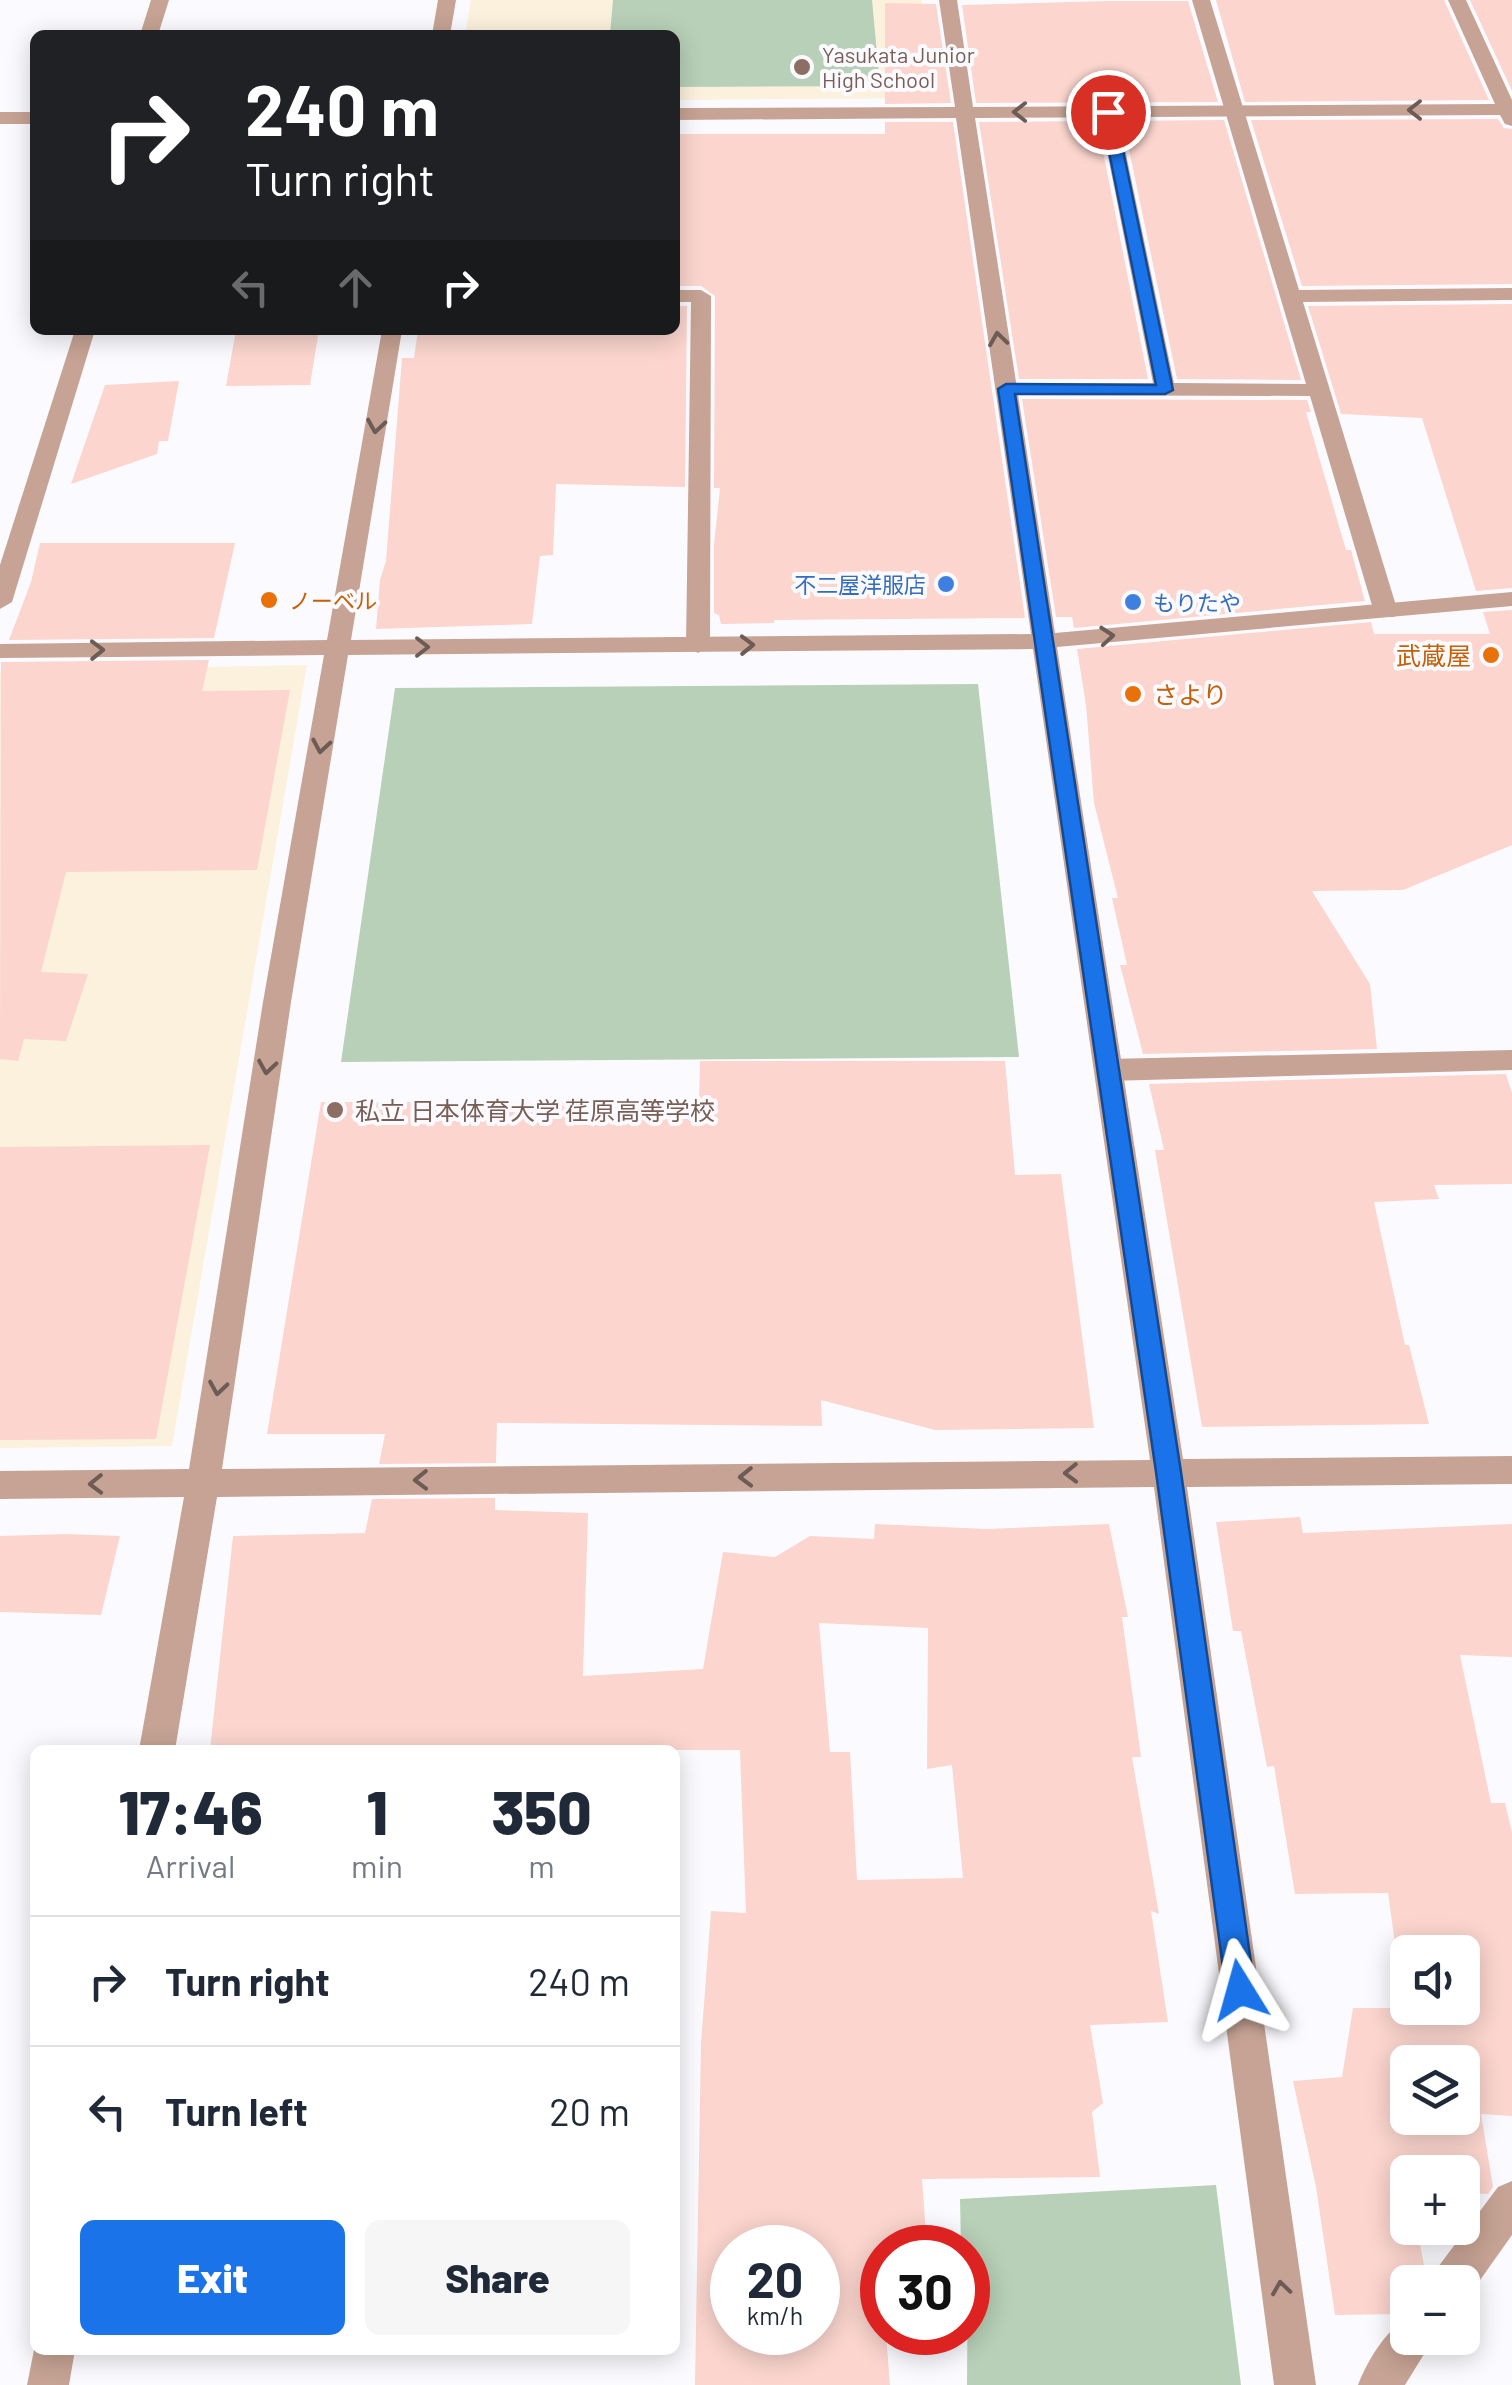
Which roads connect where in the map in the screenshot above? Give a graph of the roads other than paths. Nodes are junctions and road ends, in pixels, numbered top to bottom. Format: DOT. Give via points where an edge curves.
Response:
graph roads {
  1 [pos="160,0"];
  2 [pos="446,0"];
  3 [pos="948,0"];
  4 [pos="1202,0"];
  5 [pos="1457,0"];
  6 [pos="150,30"];
  7 [pos="442,30"];
  8 [pos="1234,111"];
  9 [pos="965,112"];
  10 [pos="1108,112"];
  11 [pos="1510,113"];
  12 [pos="680,114"];
  13 [pos="0,118"];
  14 [pos="30,118"];
  15 [pos="1512,294"];
  16 [pos="680,296"];
  17 [pos="1290,296"];
  18 [pos="83,335"];
  19 [pos="391,335"];
  20 [pos="1006,389"];
  21 [pos="1165,390"];
  22 [pos="1319,390"];
  23 [pos="1512,598"];
  24 [pos="0,602"];
  25 [pos="1386,612"];
  26 [pos="1044,641"];
  27 [pos="698,646"];
  28 [pos="338,648"];
  29 [pos="0,651"];
  30 [pos="1512,1060"];
  31 [pos="1108,1070"];
  32 [pos="1512,1470"];
  33 [pos="1168,1472"];
  34 [pos="203,1482"];
  35 [pos="0,1484"];
  36 [pos="159,1745"];
  37 [pos="1512,2200"];
  38 [pos="1465,2265"];
  39 [pos="53,2355"];
  40 [pos="1401,2355"];
  41 [pos="48,2385"];
  42 [pos="1295,2385"];
  43 [pos="1379,2385"];
  1 -- 6 [label="street"];
  2 -- 7 [label="street"];
  3 -- 9 [label="street"];
  4 -- 8 [label="street"];
  5 -- 11 [label="street"];
  8 -- 10 [label="street"];
  11 -- 8 [label="street, one-way"];
  8 -- 17 [label="street"];
  10 -- 9 [label="street, one-way"];
  9 -- 12 [label="street"];
  20 -- 9 [label="street, one-way"];
  10 -- 21 [label="street"];
  13 -- 14 [label="street"];
  15 -- 17 [label="street"];
  16 -- 27 [label="street" via="701,296"];
  17 -- 22 [label="street"];
  18 -- 24 [label="street"];
  19 -- 28 [label="street, one-way"];
  20 -- 21 [label="street"];
  20 -- 26 [label="street"];
  21 -- 22 [label="street"];
  22 -- 25 [label="street"];
  23 -- 25 [label="street"];
  26 -- 25 [label="street, one-way"];
  27 -- 26 [label="street, one-way"];
  26 -- 31 [label="street"];
  28 -- 27 [label="street, one-way"];
  29 -- 28 [label="street, one-way"];
  28 -- 34 [label="street, one-way"];
  30 -- 31 [label="street"];
  31 -- 33 [label="street"];
  32 -- 33 [label="street"];
  33 -- 34 [label="street, one-way"];
  42 -- 33 [label="street, one-way"];
  34 -- 35 [label="street, one-way"];
  34 -- 36 [label="street"];
  37 -- 38 [label="street"];
  39 -- 41 [label="street"];
  40 -- 43 [label="street"];
}
